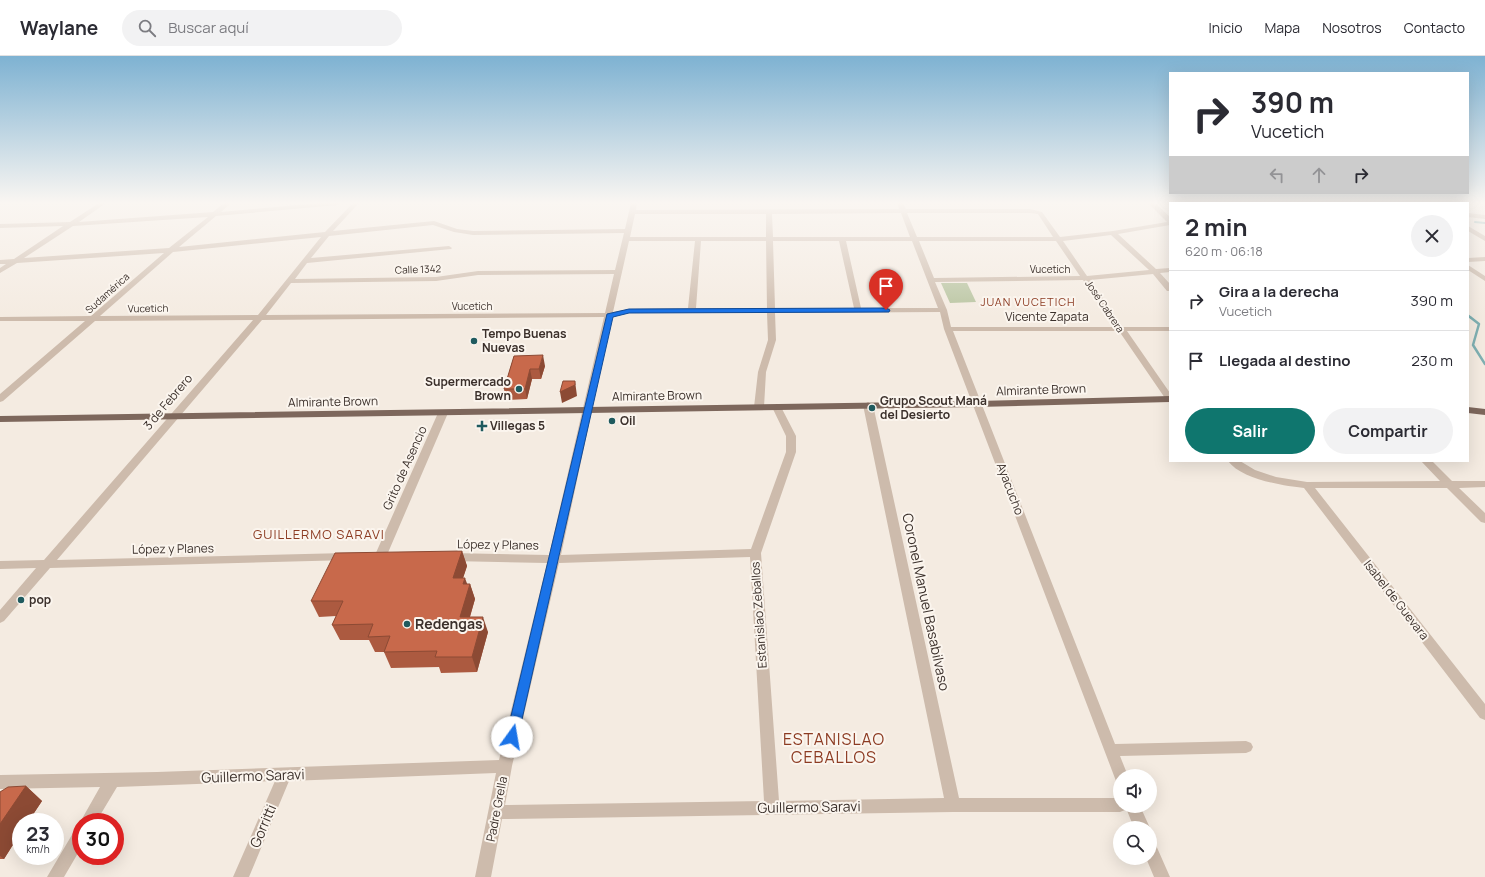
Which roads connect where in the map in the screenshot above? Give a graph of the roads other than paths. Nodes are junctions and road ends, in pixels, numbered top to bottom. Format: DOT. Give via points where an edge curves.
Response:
graph roads {
  1 [pos="45,241"];
  2 [pos="182,241"];
  3 [pos="256,241"];
  4 [pos="321,241"];
  5 [pos="626,241"];
  6 [pos="698,241"];
  7 [pos="770,241"];
  8 [pos="842,241"];
  9 [pos="915,241"];
  10 [pos="1060,241"];
  11 [pos="1123,241"];
  12 [pos="449,248"];
  13 [pos="171,250"];
  14 [pos="1485,259"];
  15 [pos="1469,260"];
  16 [pos="15,261"];
  17 [pos="305,261"];
  18 [pos="0,262"];
  19 [pos="1469,269"];
  20 [pos="1169,270"];
  21 [pos="0,271"];
  22 [pos="619,272"];
  23 [pos="1155,272"];
  24 [pos="1086,278"];
  25 [pos="1485,279"];
  26 [pos="930,280"];
  27 [pos="290,281"];
  28 [pos="1169,288"];
  29 [pos="858,310"];
  30 [pos="943,310"];
  31 [pos="692,311"];
  32 [pos="772,311"];
  33 [pos="610,315"];
  34 [pos="260,317"];
  35 [pos="94,318"];
  36 [pos="0,319"];
  37 [pos="948,329"];
  38 [pos="1169,329"];
  39 [pos="1121,330"];
  40 [pos="1169,398"];
  41 [pos="0,399"];
  42 [pos="1169,399"];
  43 [pos="977,404"];
  44 [pos="868,405"];
  45 [pos="759,407"];
  46 [pos="777,407"];
  47 [pos="588,409"];
  48 [pos="1469,410"];
  49 [pos="1485,412"];
  50 [pos="443,413"];
  51 [pos="174,416"];
  52 [pos="0,419"];
  53 [pos="1235,462"];
  54 [pos="1427,462"];
  55 [pos="1448,483"];
  56 [pos="1485,484"];
  57 [pos="1306,485"];
  58 [pos="1485,519"];
  59 [pos="755,553"];
  60 [pos="358,556"];
  61 [pos="397,556"];
  62 [pos="436,556"];
  63 [pos="554,559"];
  64 [pos="0,565"];
  65 [pos="46,565"];
  66 [pos="0,618"];
  67 [pos="1485,714"];
  68 [pos="1246,747"];
  69 [pos="1111,750"];
  70 [pos="505,766"];
  71 [pos="1118,769"];
  72 [pos="285,774"];
  73 [pos="113,779"];
  74 [pos="0,782"];
  75 [pos="953,805"];
  76 [pos="1113,805"];
  77 [pos="772,807"];
  78 [pos="497,812"];
  79 [pos="93,813"];
  80 [pos="72,848"];
  81 [pos="1157,865"];
  82 [pos="54,877"];
  83 [pos="241,877"];
  84 [pos="483,877"];
  85 [pos="1162,877"];
  1 -- 16 [label="street"];
  2 -- 13 [label="street, Sudamérica"];
  3 -- 13 [label="street"];
  4 -- 17 [label="street, 3 de Febrero"];
  5 -- 22 [label="street, Padre Grella"];
  6 -- 31 [label="street"];
  7 -- 32 [label="street"];
  8 -- 29 [label="street"];
  9 -- 26 [label="street, Ayacucho"];
  10 -- 24 [label="street, José Cabrera"];
  11 -- 23 [label="street"];
  12 -- 17 [label="street"];
  13 -- 16 [label="street"];
  13 -- 35 [label="street, Sudamérica"];
  14 -- 15 [label="street"];
  16 -- 18 [label="street"];
  16 -- 21 [label="street"];
  17 -- 27 [label="street, 3 de Febrero"];
  19 -- 25 [label="street"];
  20 -- 23 [label="street, Vucetich"];
  22 -- 27 [label="street, Calle 1342" via="478,273 436,279"];
  22 -- 33 [label="street, Padre Grella"];
  23 -- 24 [label="street, Vucetich"];
  23 -- 28 [label="street"];
  24 -- 26 [label="street, Vucetich"];
  24 -- 39 [label="street, José Cabrera"];
  26 -- 30 [label="street, Ayacucho"];
  27 -- 34 [label="street, 3 de Febrero"];
  29 -- 30 [label="street, Vucetich"];
  29 -- 32 [label="street, Vucetich"];
  30 -- 37 [label="street, Ayacucho"];
  31 -- 32 [label="street, Vucetich"];
  31 -- 33 [label="street, Vucetich" via="629,311"];
  32 -- 45 [label="street" via="772,340 762,372"];
  33 -- 34 [label="street, Vucetich"];
  33 -- 47 [label="street, Padre Grella"];
  34 -- 35 [label="street, Vucetich"];
  34 -- 51 [label="street, 3 de Febrero"];
  35 -- 36 [label="street, Vucetich"];
  35 -- 41 [label="street, Sudamérica"];
  37 -- 39 [label="street, Vicente Zapata"];
  37 -- 43 [label="street, Ayacucho"];
  38 -- 39 [label="street, Vicente Zapata"];
  39 -- 40 [label="street, José Cabrera"];
  42 -- 43 [label="main road, Almirante Brown"];
  43 -- 44 [label="main road, Almirante Brown"];
  43 -- 69 [label="street, Ayacucho"];
  44 -- 46 [label="main road, Almirante Brown"];
  44 -- 75 [label="street, Coronel Manuel Basabilvaso"];
  45 -- 46 [label="main road, Almirante Brown"];
  45 -- 47 [label="main road, Almirante Brown"];
  46 -- 59 [label="street, Estanislao Zeballos" via="791,436 791,452"];
  47 -- 50 [label="main road, Almirante Brown"];
  47 -- 63 [label="street, Padre Grella"];
  48 -- 49 [label="main road"];
  50 -- 51 [label="main road, Almirante Brown"];
  50 -- 61 [label="street, Grito de Asencio" via="377,555"];
  51 -- 52 [label="main road, Almirante Brown"];
  51 -- 65 [label="street, 3 de Febrero"];
  53 -- 57 [label="street" via="1264,479"];
  54 -- 55 [label="street"];
  55 -- 56 [label="street"];
  55 -- 57 [label="street"];
  55 -- 58 [label="street"];
  57 -- 67 [label="street, Isabel de Guevara"];
  59 -- 63 [label="street, López y Planes"];
  59 -- 77 [label="street, Estanislao Zeballos"];
  60 -- 65 [label="street, López y Planes"];
  62 -- 63 [label="street, López y Planes"];
  63 -- 70 [label="street, Padre Grella"];
  64 -- 65 [label="street, López y Planes"];
  65 -- 66 [label="street, 3 de Febrero"];
  68 -- 69 [label="street"];
  69 -- 71 [label="street, Ayacucho"];
  70 -- 72 [label="street, Guillermo Saravi"];
  70 -- 78 [label="street, Padre Grella"];
  72 -- 73 [label="street, Guillermo Saravi"];
  72 -- 83 [label="street, Gorritti"];
  73 -- 74 [label="street, Guillermo Saravi"];
  73 -- 79 [label="street"];
  75 -- 76 [label="street, Guillermo Saravi"];
  75 -- 77 [label="street, Guillermo Saravi"];
  77 -- 78 [label="street, Guillermo Saravi"];
  78 -- 84 [label="street, Padre Grella"];
  80 -- 82 [label="street"];
  81 -- 85 [label="street"];
}
